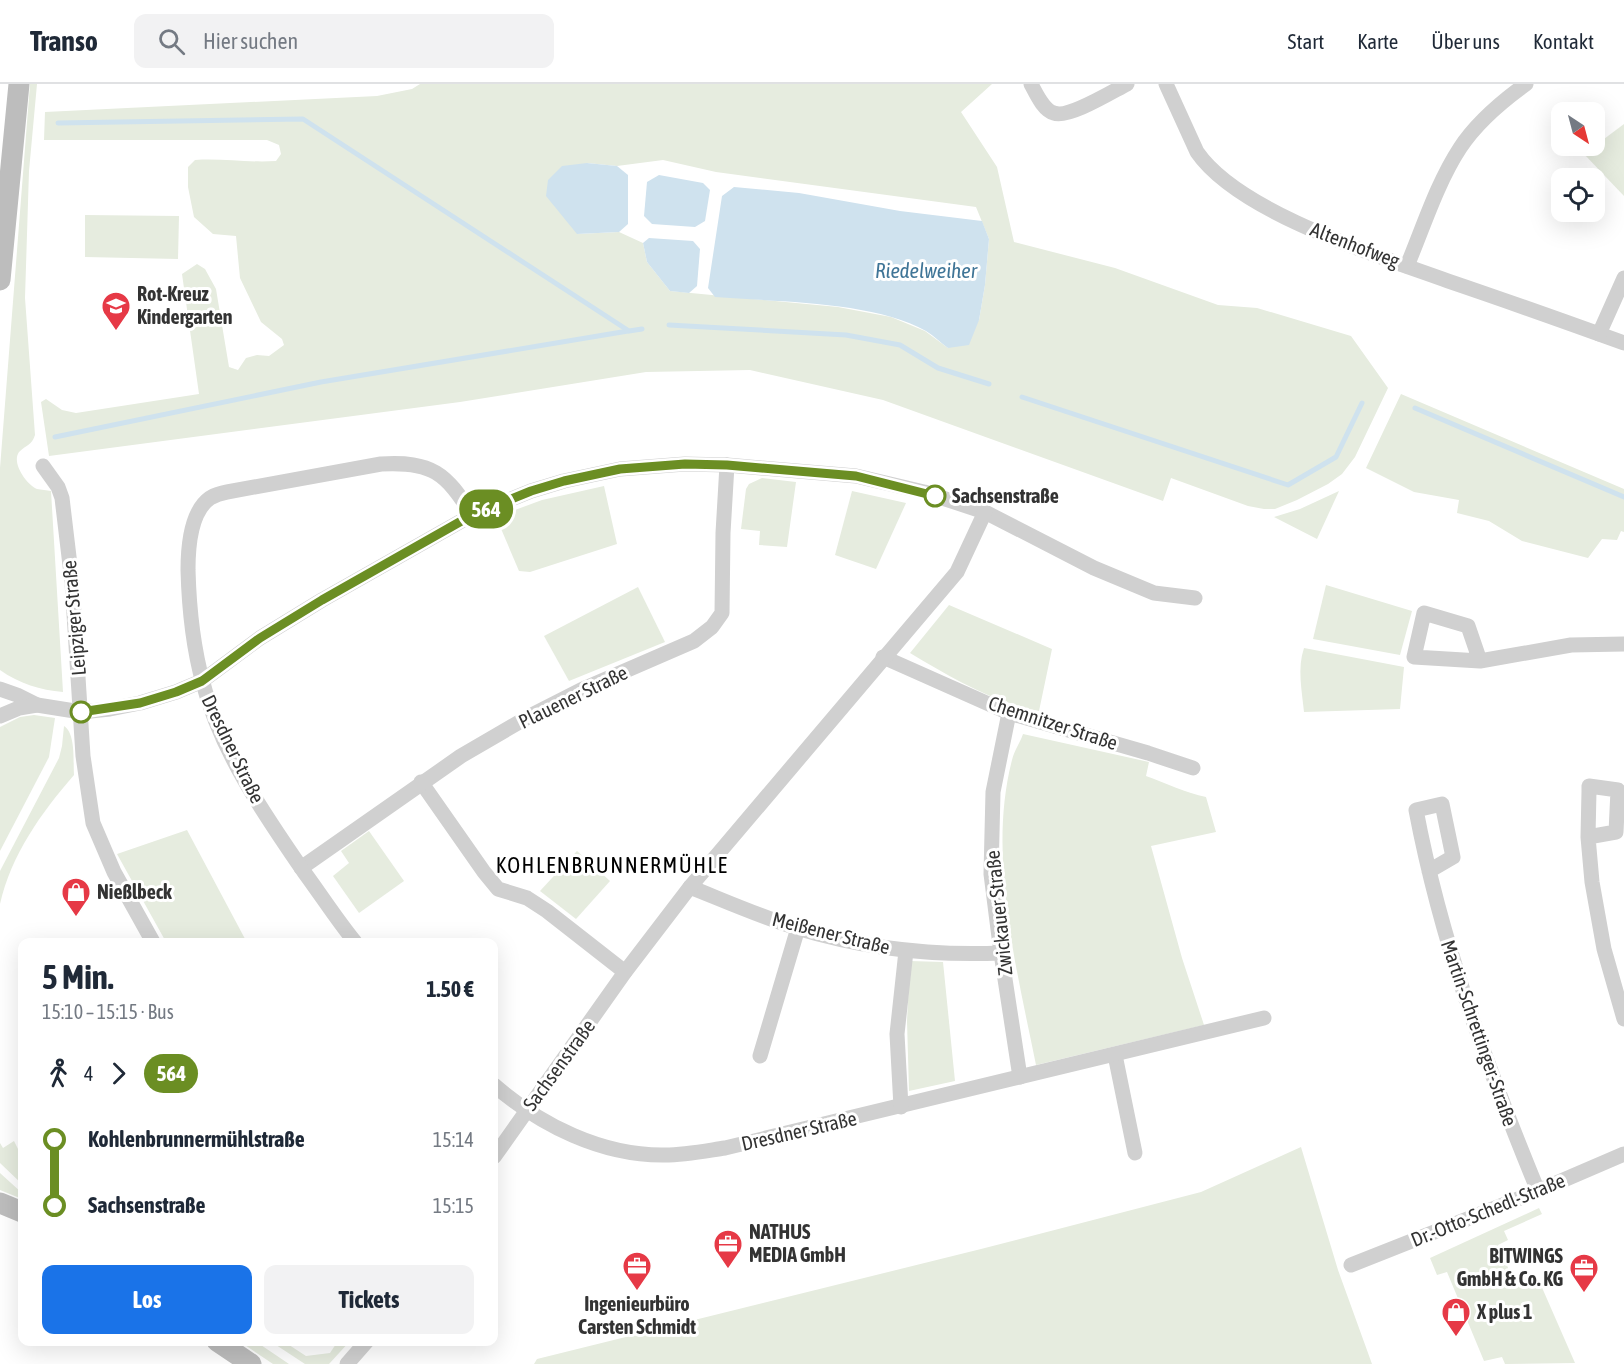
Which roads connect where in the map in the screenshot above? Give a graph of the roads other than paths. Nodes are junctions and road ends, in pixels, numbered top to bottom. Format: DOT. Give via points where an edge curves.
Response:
graph roads {
  1 [pos="19,84"];
  2 [pos="1031,84"];
  3 [pos="1127,84"];
  4 [pos="1166,84"];
  5 [pos="1526,84"];
  6 [pos="1407,266"];
  7 [pos="1624,278"];
  8 [pos="0,280"];
  9 [pos="1599,334"];
  10 [pos="1624,343"];
  11 [pos="727,465"];
  12 [pos="43,466"];
  13 [pos="985,512"];
  14 [pos="472,515"];
  15 [pos="1195,598"];
  16 [pos="1624,644"];
  17 [pos="883,657"];
  18 [pos="1480,661"];
  19 [pos="202,681"];
  20 [pos="0,689"];
  21 [pos="37,705"];
  22 [pos="81,712"];
  23 [pos="3,713"];
  24 [pos="1009,713"];
  25 [pos="1193,768"];
  26 [pos="421,782"];
  27 [pos="1588,837"];
  28 [pos="301,868"];
  29 [pos="1429,872"];
  30 [pos="690,887"];
  31 [pos="798,928"];
  32 [pos="151,938"];
  33 [pos="352,938"];
  34 [pos="906,951"];
  35 [pos="1001,953"];
  36 [pos="625,972"];
  37 [pos="1264,1018"];
  38 [pos="1624,1020"];
  39 [pos="1115,1055"];
  40 [pos="760,1056"];
  41 [pos="1020,1077"];
  42 [pos="498,1088"];
  43 [pos="901,1107"];
  44 [pos="526,1110"];
  45 [pos="498,1151"];
  46 [pos="1135,1153"];
  47 [pos="1624,1154"];
  48 [pos="1538,1191"];
  49 [pos="0,1203"];
  50 [pos="18,1210"];
  51 [pos="1351,1265"];
  52 [pos="224,1346"];
  53 [pos="362,1352"];
  54 [pos="251,1364"];
  55 [pos="347,1364"];
  1 -- 8 [label="main road"];
  2 -- 3 [label="street" via="1048,110 1061,114"];
  4 -- 6 [label="street, Altenhofweg" via="1197,152 1235,188 1300,224"];
  5 -- 6 [label="street" via="1488,114 1459,150"];
  6 -- 9 [label="street, Altenhofweg"];
  7 -- 9 [label="street"];
  9 -- 10 [label="street, Altenhofweg"];
  11 -- 13 [label="street" via="856,476"];
  11 -- 14 [label="street" via="620,469 531,491"];
  11 -- 26 [label="street, Plauener Straße" via="722,613 712,627 694,641 537,712"];
  12 -- 22 [label="street, Leipziger Straße" via="62,498"];
  13 -- 15 [label="street" via="1134,585 1154,593"];
  13 -- 17 [label="street, Sachsenstraße" via="957,572"];
  14 -- 19 [label="street" via="313,605"];
  14 -- 19 [label="street, Dresdner Straße" via="444,477 426,467 406,463 381,464 212,496 201,506 195,522 188,562"];
  16 -- 18 [label="street" via="1571,645"];
  17 -- 24 [label="street, Chemnitzer Straße"];
  17 -- 30 [label="street, Sachsenstraße"];
  18 -- 18 [label="street" via="1468,626 1424,613 1414,657"];
  19 -- 22 [label="street" via="140,703"];
  19 -- 28 [label="street, Dresdner Straße" via="220,732 239,769"];
  20 -- 21 [label="street"];
  21 -- 22 [label="street"];
  21 -- 23 [label="street"];
  22 -- 32 [label="street, Leipziger Straße" via="93,823"];
  24 -- 25 [label="street, Chemnitzer Straße"];
  24 -- 35 [label="street, Zwickauer Straße" via="993,792 991,874"];
  26 -- 28 [label="street, Plauener Straße"];
  26 -- 36 [label="street" via="498,889 527,898 547,911"];
  27 -- 38 [label="street" via="1604,949"];
  28 -- 33 [label="street, Dresdner Straße"];
  29 -- 48 [label="street, Martin-Schrettinger-Straße" via="1442,926 1500,1100"];
  30 -- 31 [label="street, Meißener Straße"];
  30 -- 36 [label="street, Sachsenstraße"];
  31 -- 34 [label="street, Meißener Straße"];
  31 -- 40 [label="street"];
  34 -- 35 [label="street, Meißener Straße"];
  34 -- 43 [label="street, Meißener Straße" via="897,1034"];
  35 -- 41 [label="street, Zwickauer Straße"];
  36 -- 44 [label="street, Sachsenstraße"];
  37 -- 39 [label="street, Dresdner Straße"];
  39 -- 41 [label="street, Dresdner Straße"];
  39 -- 46 [label="street"];
  41 -- 43 [label="street, Dresdner Straße"];
  42 -- 44 [label="street, Dresdner Straße"];
  43 -- 44 [label="street, Dresdner Straße" via="725,1148 666,1155 616,1151 588,1142"];
  44 -- 45 [label="street, Sachsenstraße"];
  47 -- 48 [label="street, Dr.-Otto-Schedl-Straße"];
  48 -- 51 [label="street, Dr.-Otto-Schedl-Straße"];
  49 -- 50 [label="main road"];
  52 -- 54 [label="main road"];
  53 -- 55 [label="street"];
}
